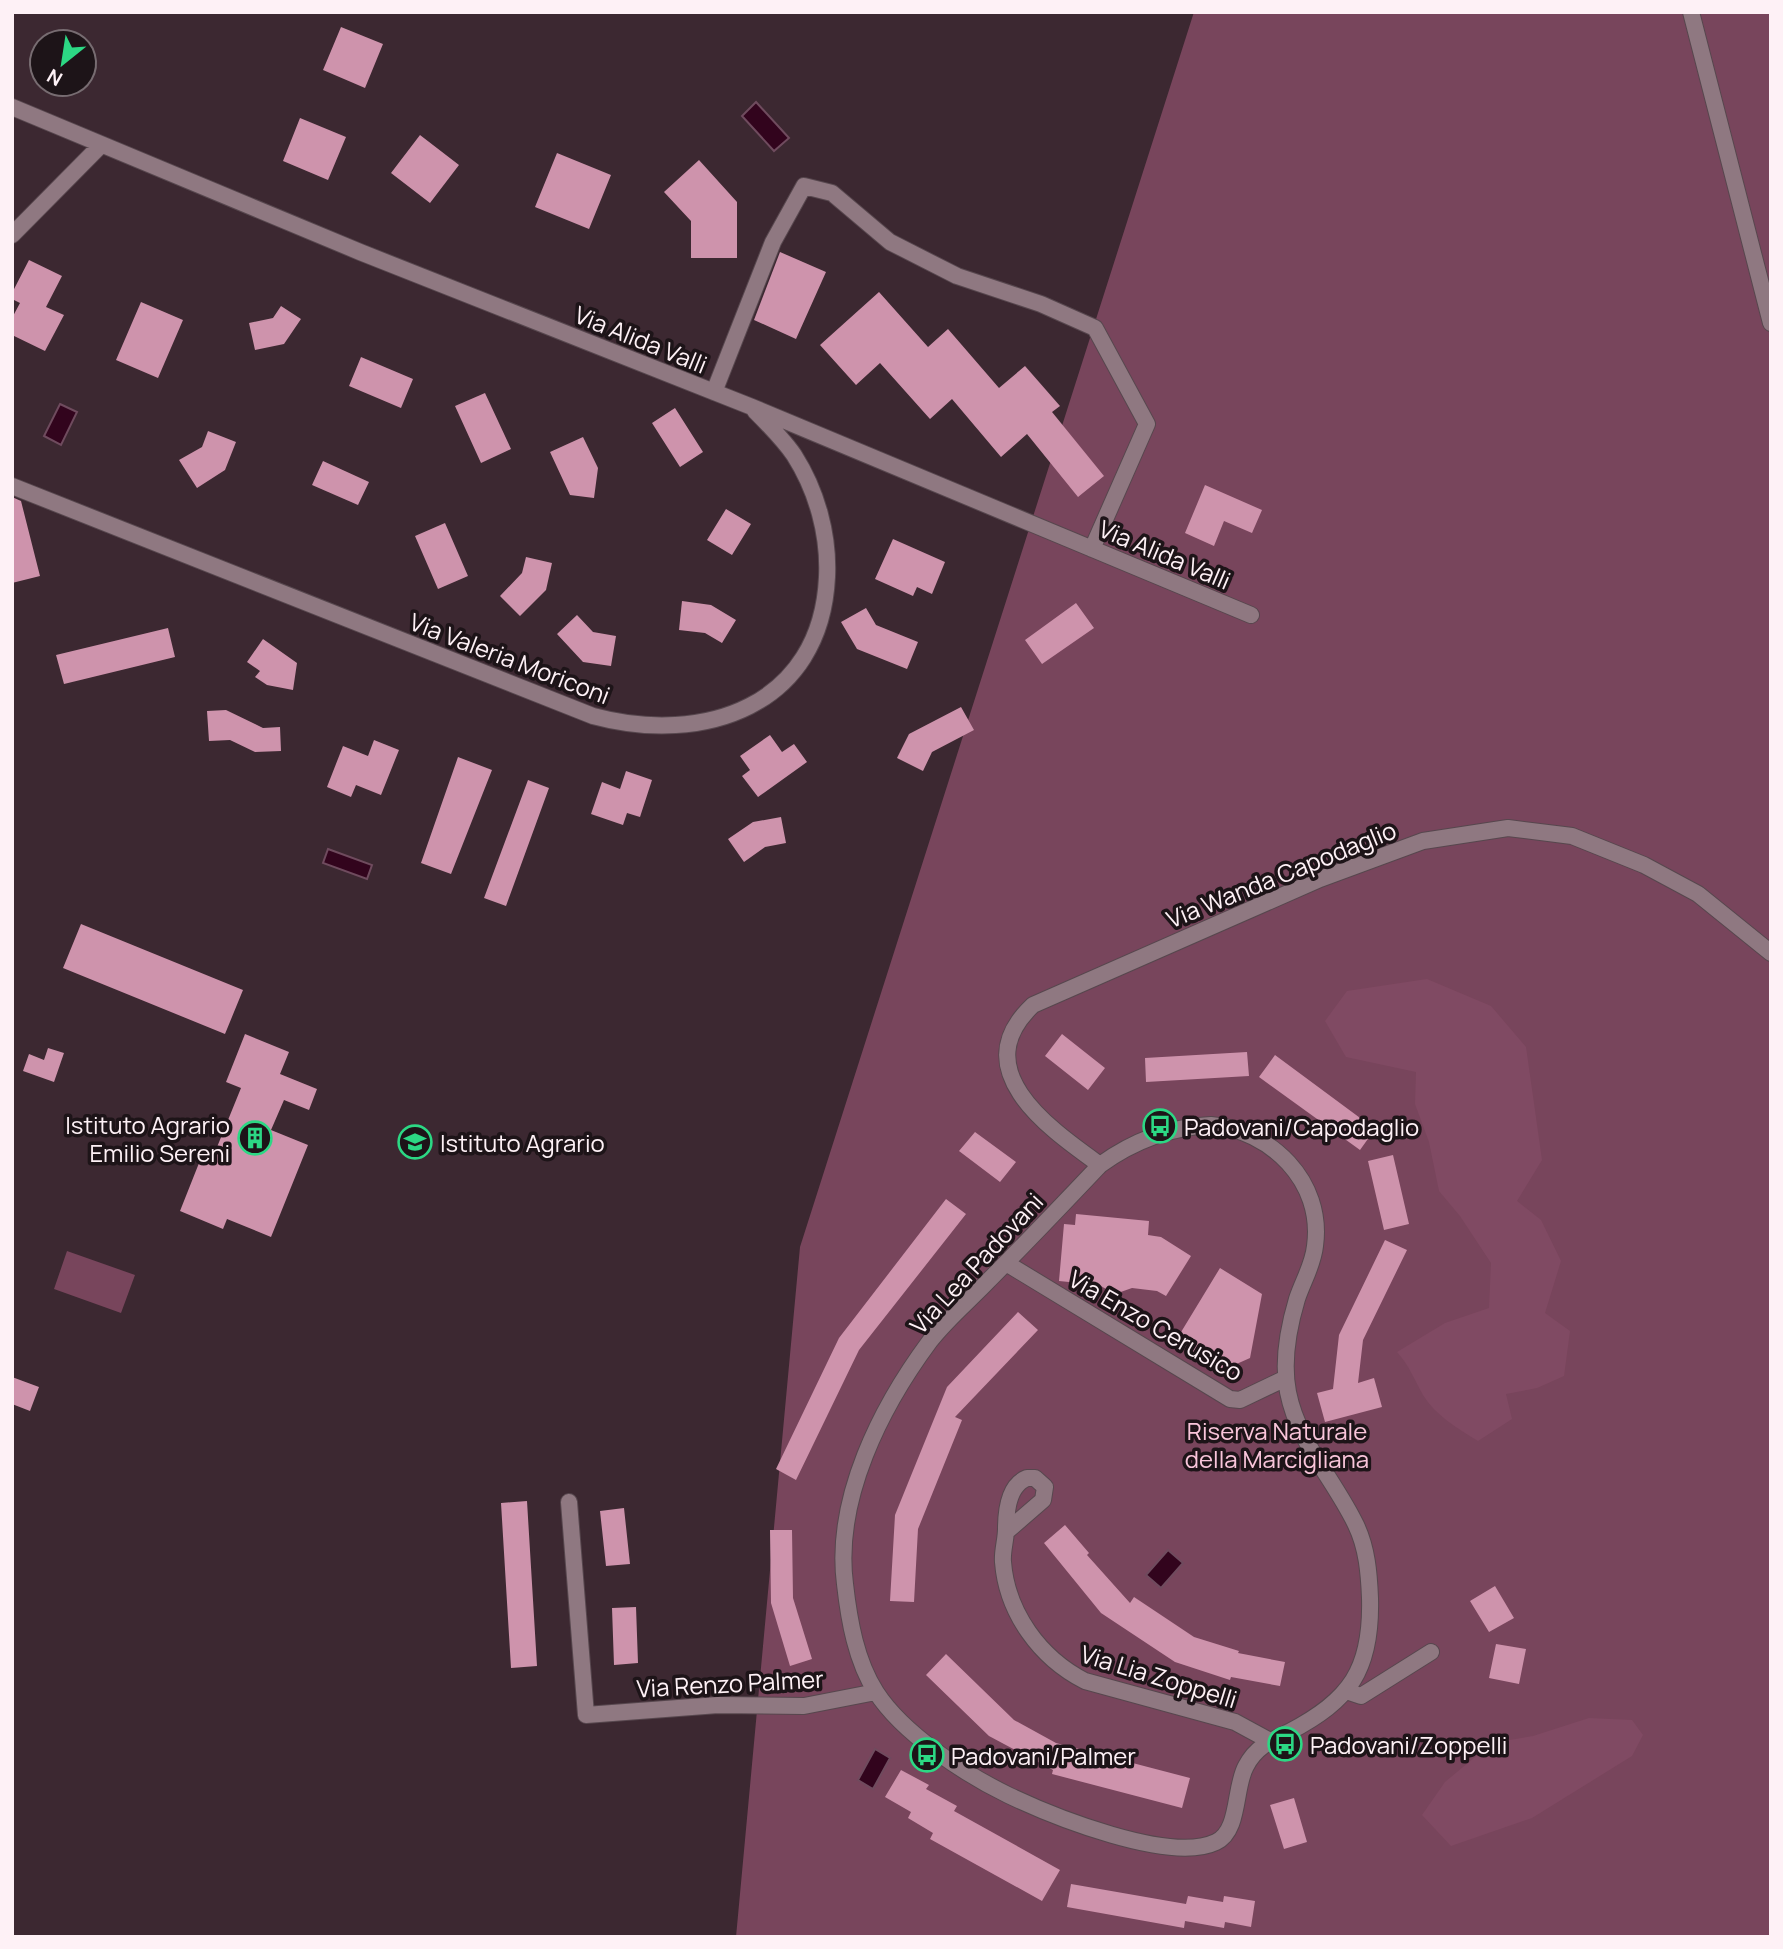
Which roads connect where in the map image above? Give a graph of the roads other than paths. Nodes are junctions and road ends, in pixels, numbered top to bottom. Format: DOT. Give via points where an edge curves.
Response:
graph roads {
  1 [pos="1691,12"];
  2 [pos="12,107"];
  3 [pos="101,145"];
  4 [pos="12,235"];
  5 [pos="1771,323"];
  6 [pos="714,392"];
  7 [pos="752,407"];
  8 [pos="12,486"];
  9 [pos="1092,549"];
  10 [pos="1251,615"];
  11 [pos="1771,953"];
  12 [pos="1100,1165"];
  13 [pos="1006,1263"];
  14 [pos="1286,1378"];
  15 [pos="569,1502"];
  16 [pos="1006,1532"];
  17 [pos="1431,1652"];
  18 [pos="1346,1691"];
  19 [pos="876,1692"];
  20 [pos="1270,1741"];
  1 -- 5 [label="street"];
  2 -- 3 [label="street, Via Alida Valli"];
  3 -- 4 [label="street"];
  3 -- 6 [label="street, Via Alida Valli"];
  6 -- 7 [label="street, Via Alida Valli"];
  6 -- 9 [label="street" via="773,242 804,186 832,193 890,242 957,276 1095,328 1147,424"];
  7 -- 8 [label="street, Via Valeria Moriconi" via="793,454 806,478 823,526 826,593 814,640 790,678 744,709 692,724 637,725 593,716"];
  7 -- 9 [label="street, Via Alida Valli"];
  9 -- 10 [label="street, Via Alida Valli"];
  11 -- 12 [label="street, Via Wanda Capodaglio" via="1698,894 1644,865 1572,836 1508,828 1423,841 1308,884 1033,1005 1023,1015 1009,1052 1016,1087 1034,1114"];
  12 -- 13 [label="street, Via Lea Padovani"];
  12 -- 14 [label="street, Via Lea Padovani" via="1156,1135 1211,1125 1245,1132 1287,1158 1305,1188 1316,1234 1290,1329"];
  13 -- 14 [label="street, Via Enzo Cerusico" via="1230,1399 1241,1399"];
  13 -- 19 [label="street, Via Lea Padovani" via="932,1338 890,1402 854,1492 844,1579 854,1641"];
  14 -- 18 [label="street, Via Lea Padovani" via="1300,1429 1354,1521 1367,1561 1370,1603 1366,1642 1357,1676"];
  15 -- 19 [label="street, Via Renzo Palmer" via="586,1715 718,1705 804,1706"];
  16 -- 20 [label="street, Via Lia Zoppelli" via="1003,1559 1010,1599 1035,1643 1063,1670 1084,1681 1235,1722"];
  17 -- 18 [label="street" via="1361,1696"];
  18 -- 20 [label="street, Via Lea Padovani" via="1339,1701"];
  19 -- 20 [label="street, Via Lea Padovani" via="946,1759 993,1788 1048,1814 1174,1847 1216,1842 1227,1833 1247,1763"];
}
